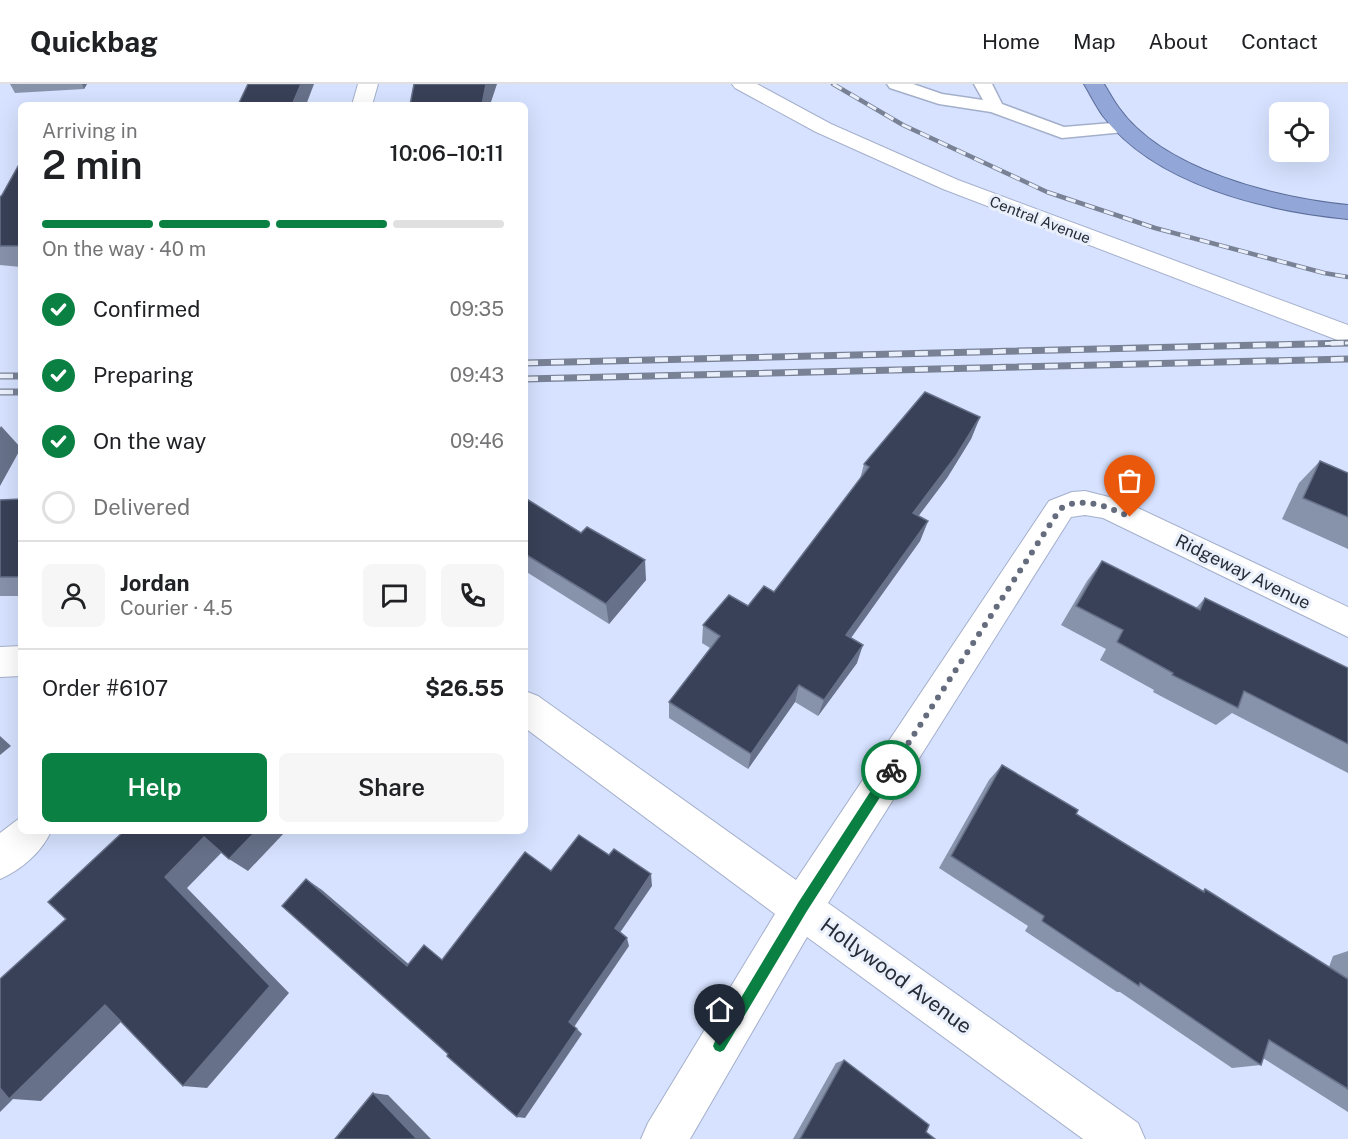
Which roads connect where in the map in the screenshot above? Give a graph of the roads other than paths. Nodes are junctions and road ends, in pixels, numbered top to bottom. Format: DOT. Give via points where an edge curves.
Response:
graph roads {
  1 [pos="368,84"];
  2 [pos="742,84"];
  3 [pos="896,84"];
  4 [pos="982,84"];
  5 [pos="1094,84"];
  6 [pos="363,102"];
  7 [pos="995,107"];
  8 [pos="1124,127"];
  9 [pos="1348,212"];
  10 [pos="1348,335"];
  11 [pos="1348,622"];
  12 [pos="18,661"];
  13 [pos="0,662"];
  14 [pos="528,709"];
  15 [pos="29,834"];
  16 [pos="0,859"];
  17 [pos="802,907"];
  18 [pos="664,1139"];
  19 [pos="1122,1139"];
  1 -- 6 [label="street"];
  2 -- 10 [label="street, Central Avenue" via="893,162"];
  3 -- 7 [label="lane" via="939,99"];
  4 -- 7 [label="lane"];
  5 -- 8 [label="highway" via="1104,105"];
  7 -- 8 [label="lane" via="1062,133"];
  8 -- 9 [label="highway" via="1148,147 1227,186 1296,204"];
  11 -- 17 [label="street, Ridgeway Avenue" via="1110,508 1070,502 1051,520"];
  12 -- 13 [label="street"];
  14 -- 17 [label="street, Hollywood Avenue" via="742,868"];
  15 -- 16 [label="street"];
  17 -- 18 [label="street"];
  17 -- 19 [label="street, Hollywood Avenue"];
}
